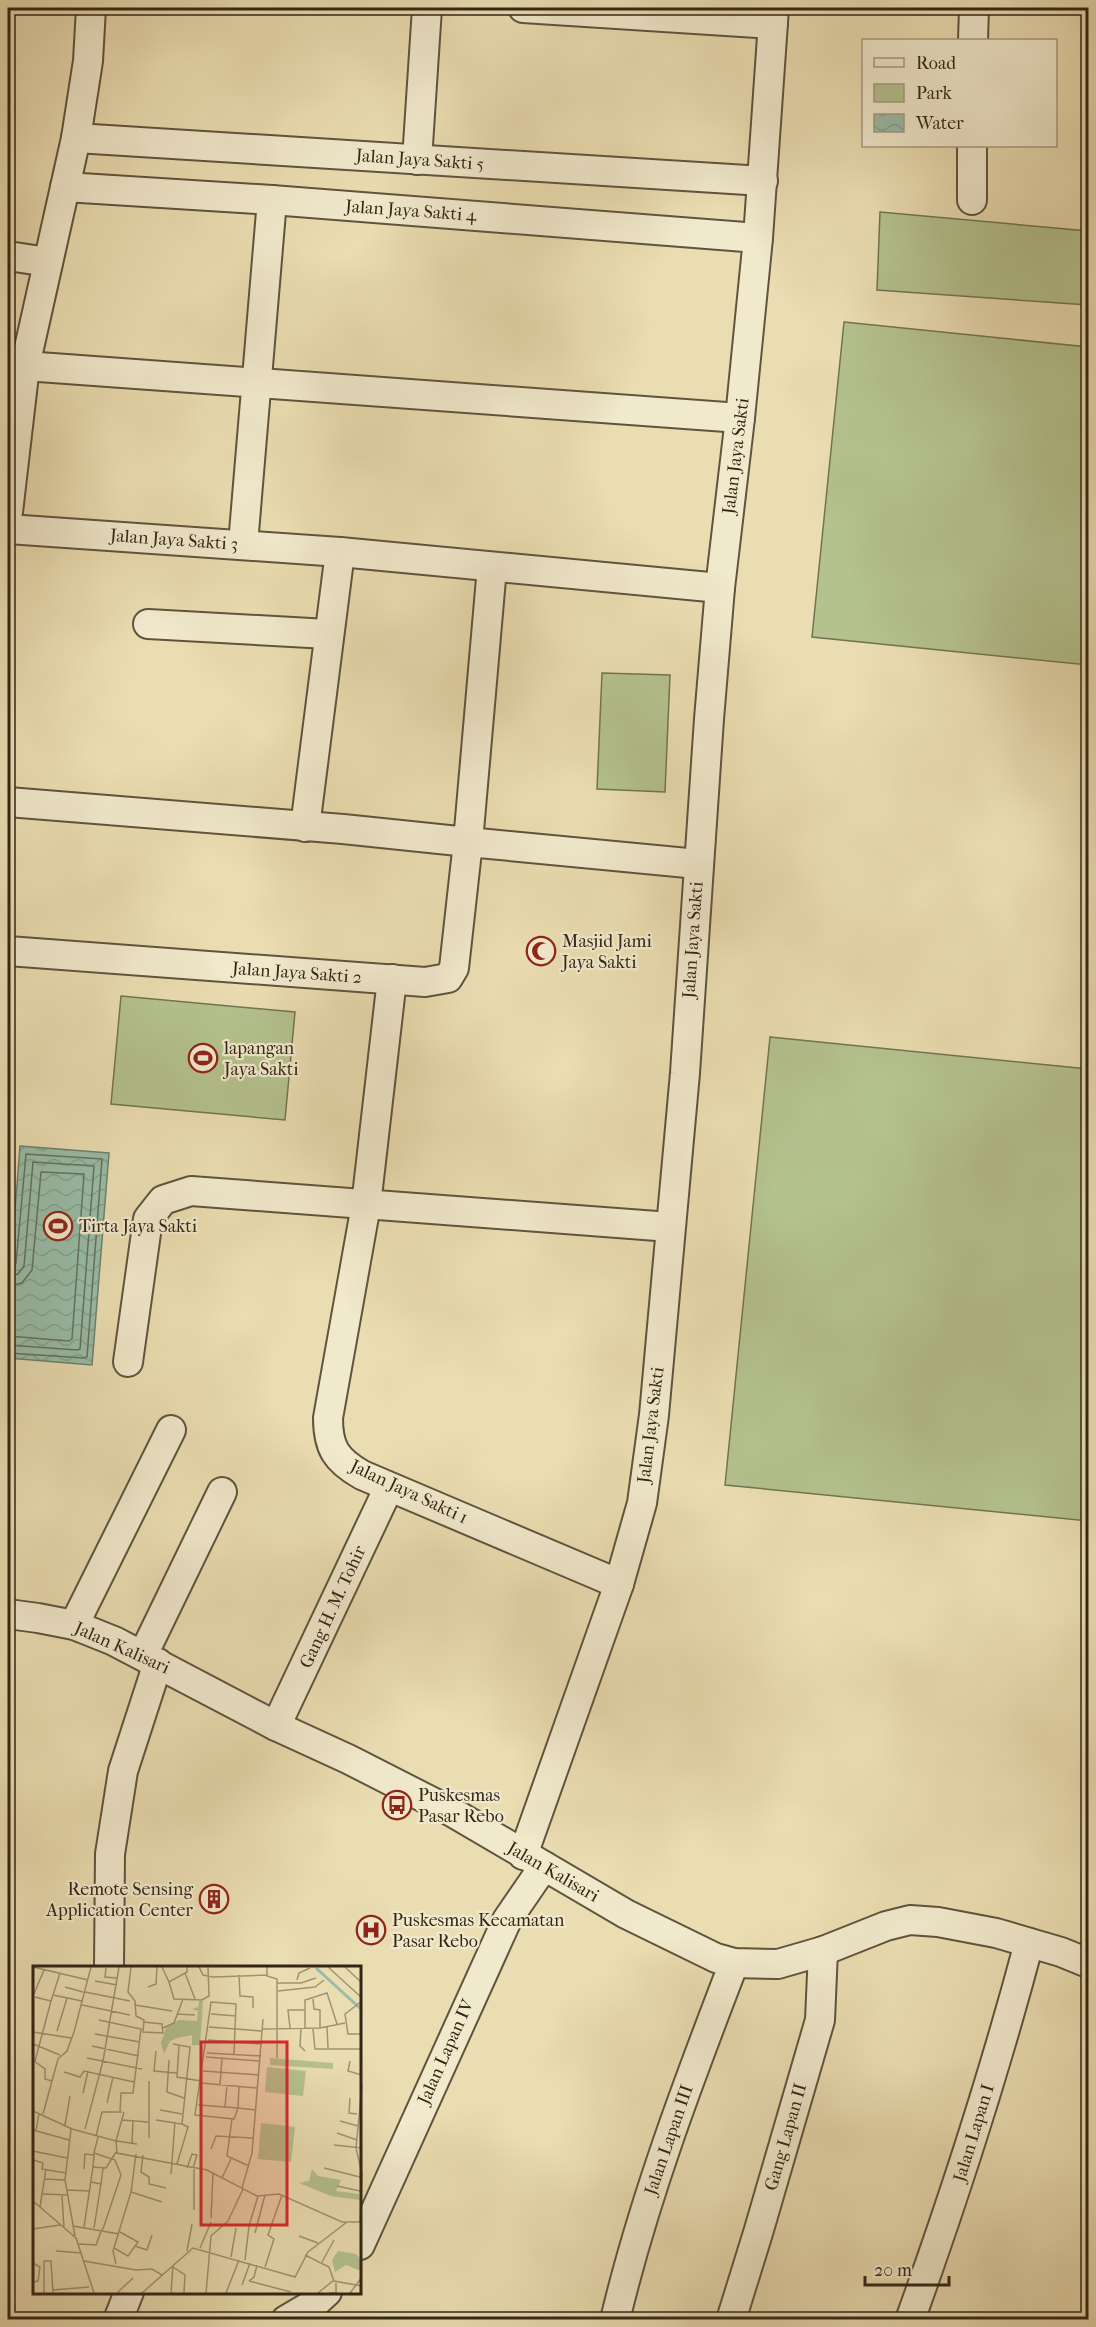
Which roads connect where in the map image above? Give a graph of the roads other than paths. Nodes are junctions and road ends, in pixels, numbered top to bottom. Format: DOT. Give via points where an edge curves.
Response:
graph roads {
  1 [pos="91,8"];
  2 [pos="427,8"];
  3 [pos="523,8"];
  4 [pos="974,8"];
  5 [pos="773,16"];
  6 [pos="973,39"];
  7 [pos="76,138"];
  8 [pos="972,147"];
  9 [pos="417,160"];
  10 [pos="763,181"];
  11 [pos="65,187"];
  12 [pos="272,200"];
  13 [pos="972,200"];
  14 [pos="758,238"];
  15 [pos="8,256"];
  16 [pos="48,262"];
  17 [pos="19,373"];
  18 [pos="255,382"];
  19 [pos="740,418"];
  20 [pos="8,500"];
  21 [pos="8,529"];
  22 [pos="243,544"];
  23 [pos="339,552"];
  24 [pos="492,567"];
  25 [pos="720,588"];
  26 [pos="148,624"];
  27 [pos="328,634"];
  28 [pos="8,802"];
  29 [pos="305,827"];
  30 [pos="468,842"];
  31 [pos="698,864"];
  32 [pos="8,951"];
  33 [pos="392,979"];
  34 [pos="366,1205"];
  35 [pos="670,1227"];
  36 [pos="128,1362"];
  37 [pos="171,1430"];
  38 [pos="389,1487"];
  39 [pos="222,1492"];
  40 [pos="619,1584"];
  41 [pos="8,1614"];
  42 [pos="74,1625"];
  43 [pos="150,1659"];
  44 [pos="276,1726"];
  45 [pos="533,1861"];
  46 [pos="1029,1943"];
  47 [pos="823,1951"];
  48 [pos="734,1963"];
  49 [pos="1089,1963"];
  50 [pos="109,1966"];
  51 [pos="362,2241"];
  52 [pos="128,2294"];
  53 [pos="325,2294"];
  54 [pos="118,2319"];
  55 [pos="286,2319"];
  56 [pos="615,2319"];
  57 [pos="730,2319"];
  58 [pos="910,2319"];
  1 -- 7 [label="street" via="88,61"];
  2 -- 9 [label="street"];
  3 -- 5 [label="street"];
  4 -- 6 [label="street"];
  5 -- 10 [label="street, Jalan Jaya Sakti"];
  7 -- 9 [label="street, Jalan Jaya Sakti 5"];
  7 -- 11 [label="street"];
  8 -- 13 [label="street"];
  9 -- 10 [label="street, Jalan Jaya Sakti 5"];
  10 -- 14 [label="street, Jalan Jaya Sakti"];
  11 -- 12 [label="street, Jalan Jaya Sakti 4"];
  11 -- 16 [label="street"];
  12 -- 14 [label="street, Jalan Jaya Sakti 4"];
  12 -- 18 [label="street"];
  14 -- 19 [label="street, Jalan Jaya Sakti"];
  15 -- 16 [label="street"];
  16 -- 17 [label="street"];
  17 -- 18 [label="street"];
  17 -- 20 [label="street"];
  18 -- 19 [label="street"];
  18 -- 22 [label="street"];
  19 -- 25 [label="street, Jalan Jaya Sakti"];
  21 -- 22 [label="street, Jalan Jaya Sakti 3"];
  22 -- 23 [label="street, Jalan Jaya Sakti 3"];
  23 -- 24 [label="street, Jalan Jaya Sakti 3"];
  23 -- 27 [label="street"];
  24 -- 25 [label="street, Jalan Jaya Sakti 3"];
  24 -- 30 [label="street"];
  25 -- 31 [label="street, Jalan Jaya Sakti"];
  26 -- 27 [label="street"];
  27 -- 29 [label="street"];
  28 -- 29 [label="street"];
  29 -- 30 [label="street"];
  30 -- 31 [label="street"];
  30 -- 33 [label="street, Jalan Jaya Sakti 2" via="454,968 448,978 424,982"];
  31 -- 35 [label="street, Jalan Jaya Sakti" via="685,1073"];
  32 -- 33 [label="street, Jalan Jaya Sakti 2"];
  33 -- 34 [label="street, Jalan Jaya Sakti 1"];
  34 -- 35 [label="street"];
  34 -- 36 [label="street" via="191,1191 163,1200 148,1219"];
  34 -- 38 [label="street, Jalan Jaya Sakti 1" via="327,1418 328,1434 333,1451 346,1466"];
  35 -- 40 [label="street, Jalan Jaya Sakti" via="654,1415 642,1503"];
  37 -- 42 [label="street"];
  38 -- 40 [label="street, Jalan Jaya Sakti 1"];
  38 -- 44 [label="street, Gang H. M. Tohir"];
  39 -- 43 [label="street"];
  40 -- 45 [label="street, Jalan Jaya Sakti"];
  41 -- 42 [label="street, Jalan Kalisari"];
  42 -- 43 [label="street, Jalan Kalisari"];
  43 -- 44 [label="street, Jalan Kalisari"];
  43 -- 50 [label="street" via="123,1771 110,1854"];
  44 -- 45 [label="street, Jalan Kalisari" via="442,1808"];
  45 -- 48 [label="street, Jalan Kalisari" via="626,1914"];
  45 -- 51 [label="street, Jalan Lapan IV"];
  46 -- 47 [label="street, Jalan Kalisari" via="965,1927 910,1920"];
  46 -- 49 [label="street, Jalan Kalisari"];
  46 -- 58 [label="street, Jalan Lapan I" via="966,2160"];
  47 -- 48 [label="street, Jalan Kalisari" via="778,1964"];
  47 -- 57 [label="street, Gang Lapan II" via="820,2020"];
  48 -- 56 [label="street, Jalan Lapan III" via="636,2235"];
  52 -- 54 [label="street"];
  53 -- 55 [label="street"];
}
